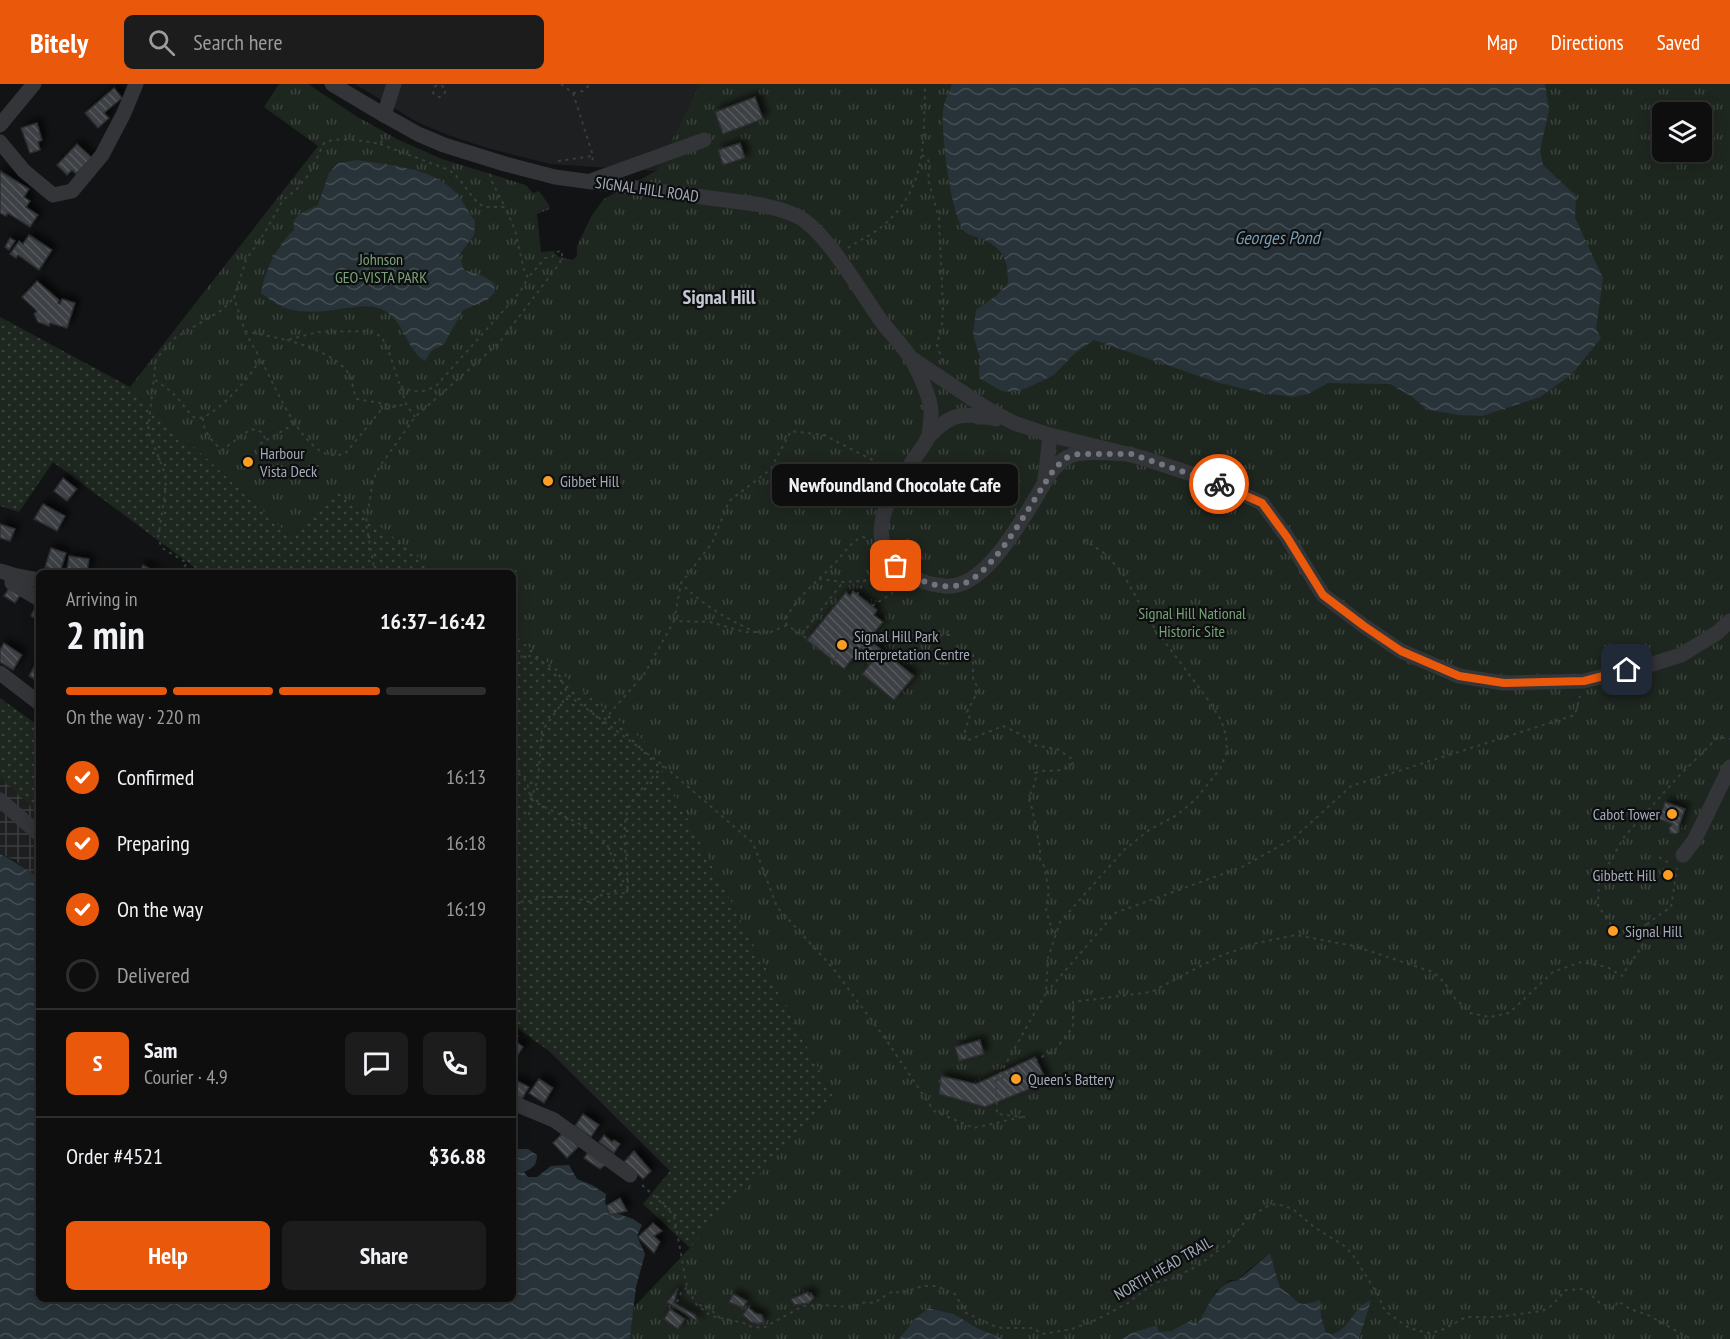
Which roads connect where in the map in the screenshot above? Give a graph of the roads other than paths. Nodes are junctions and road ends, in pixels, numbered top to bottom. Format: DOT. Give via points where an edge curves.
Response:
graph roads {
  1 [pos="34,84"];
  2 [pos="136,84"];
  3 [pos="332,84"];
  4 [pos="394,84"];
  5 [pos="384,116"];
  6 [pos="0,125"];
  7 [pos="704,140"];
  8 [pos="0,142"];
  9 [pos="590,181"];
  10 [pos="910,357"];
  11 [pos="1014,423"];
  12 [pos="1050,435"];
  13 [pos="928,436"];
  14 [pos="1131,454"];
  15 [pos="1045,482"];
  16 [pos="6,573"];
  17 [pos="36,579"];
  18 [pos="36,597"];
  19 [pos="1730,621"];
  20 [pos="0,673"];
  21 [pos="36,701"];
  22 [pos="1730,767"];
  23 [pos="0,800"];
  24 [pos="36,831"];
  25 [pos="1680,862"];
  26 [pos="516,1104"];
  27 [pos="630,1175"];
  1 -- 6 [label="street"];
  2 -- 8 [label="street" via="102,155 72,191 53,195 24,171"];
  3 -- 5 [label="street, SIGNAL HILL ROAD"];
  4 -- 5 [label="street"];
  5 -- 9 [label="street, SIGNAL HILL ROAD" via="470,154 545,174"];
  7 -- 9 [label="street"];
  9 -- 10 [label="street, SIGNAL HILL ROAD" via="762,206 799,216 835,256"];
  10 -- 11 [label="street, SIGNAL HILL ROAD"];
  10 -- 13 [label="street, SIGNAL HILL ROAD" via="930,406"];
  11 -- 12 [label="street, SIGNAL HILL ROAD"];
  11 -- 13 [label="street" via="961,415 948,419"];
  12 -- 14 [label="street, SIGNAL HILL ROAD"];
  12 -- 15 [label="street"];
  13 -- 15 [label="street, SIGNAL HILL ROAD" via="884,512 881,532 882,546 896,566 915,579 954,586 974,578 1006,543"];
  14 -- 15 [label="street, SIGNAL HILL ROAD" via="1074,455 1058,464"];
  14 -- 19 [label="street, SIGNAL HILL ROAD" via="1213,481 1262,503 1323,595 1401,651 1459,676 1504,683 1584,681 1681,655"];
  16 -- 17 [label="street"];
  16 -- 18 [label="street" via="12,583"];
  20 -- 21 [label="street"];
  22 -- 25 [label="street"];
  23 -- 24 [label="street"];
  26 -- 27 [label="street" via="554,1120"];
}
